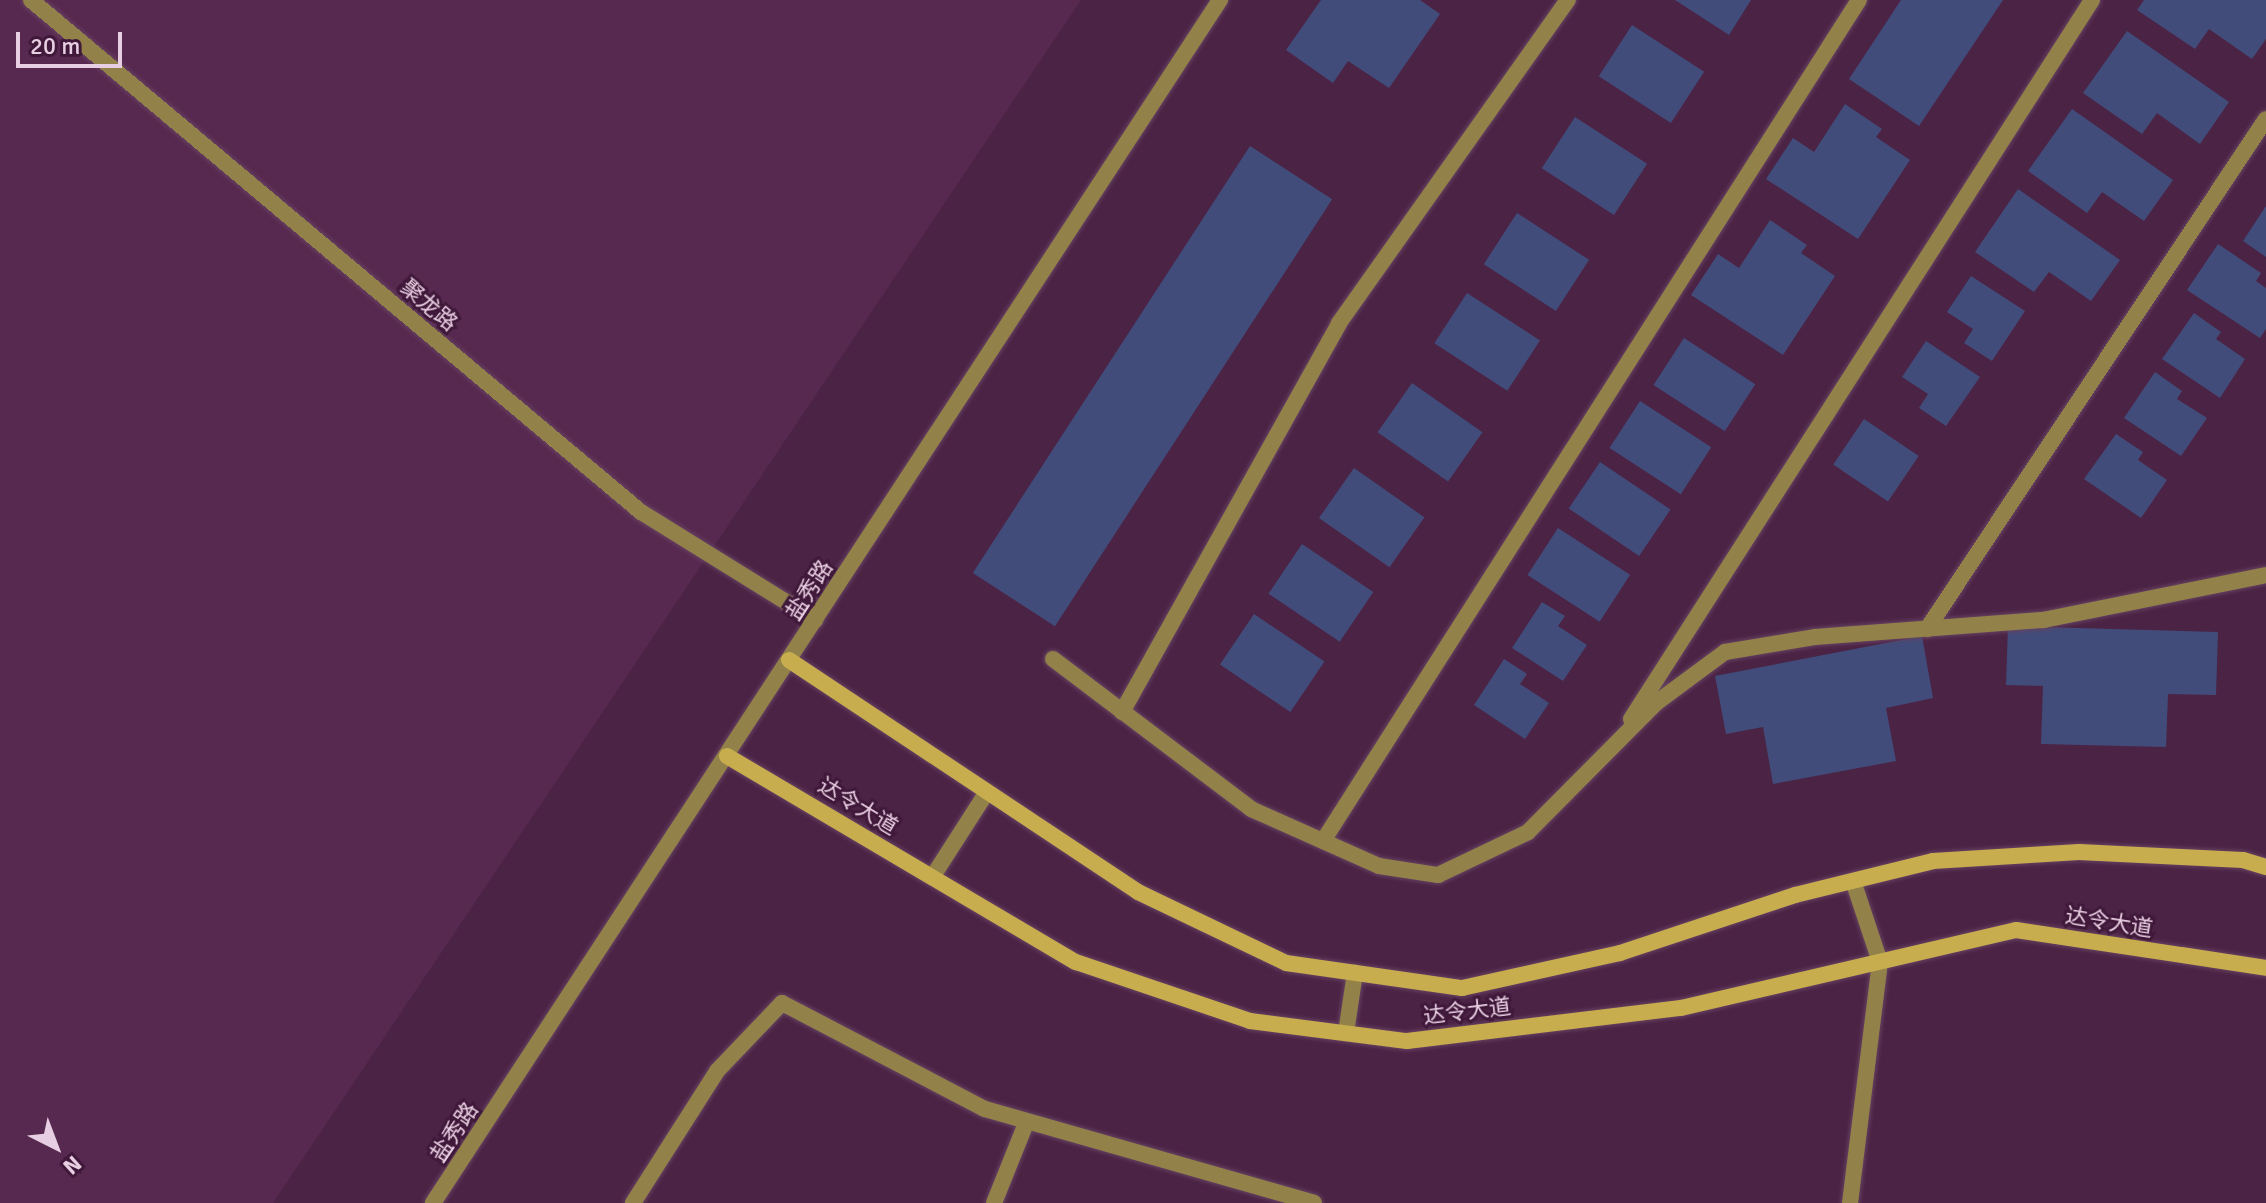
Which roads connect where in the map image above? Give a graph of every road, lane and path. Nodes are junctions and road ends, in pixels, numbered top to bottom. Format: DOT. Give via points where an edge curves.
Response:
graph roads {
  1 [pos="31,0"];
  2 [pos="1220,0"];
  3 [pos="1568,0"];
  4 [pos="1859,0"];
  5 [pos="2092,0"];
  6 [pos="2266,119"];
  7 [pos="2266,575"];
  8 [pos="815,620"];
  9 [pos="1927,629"];
  10 [pos="1053,659"];
  11 [pos="789,660"];
  12 [pos="1122,712"];
  13 [pos="727,756"];
  14 [pos="1604,759"];
  15 [pos="987,792"];
  16 [pos="1323,841"];
  17 [pos="2266,867"];
  18 [pos="933,876"];
  19 [pos="1853,881"];
  20 [pos="1880,962"];
  21 [pos="2266,968"];
  22 [pos="1355,973"];
  23 [pos="1346,1033"];
  24 [pos="1027,1121"];
  25 [pos="1255,1195"];
  26 [pos="433,1203"];
  27 [pos="633,1203"];
  28 [pos="994,1203"];
  29 [pos="1314,1203"];
  30 [pos="1850,1203"];
  1 -- 8 [label="street, 聚龙路" via="641,512"];
  2 -- 8 [label="street, 盐秀路"];
  3 -- 12 [label="street" via="1339,323"];
  4 -- 16 [label="street"];
  5 -- 14 [label="street"];
  6 -- 9 [label="street"];
  7 -- 9 [label="street" via="2043,620"];
  8 -- 11 [label="street, 盐秀路"];
  9 -- 14 [label="street" via="1816,637 1725,652 1656,703"];
  10 -- 12 [label="street"];
  11 -- 13 [label="street, 盐秀路"];
  11 -- 15 [label="street, 达令大道"];
  12 -- 16 [label="street" via="1251,809"];
  13 -- 18 [label="street, 达令大道"];
  13 -- 26 [label="street, 盐秀路"];
  14 -- 16 [label="street" via="1528,832 1438,875 1379,866"];
  15 -- 18 [label="street"];
  15 -- 22 [label="street, 达令大道" via="1138,892 1286,963"];
  17 -- 19 [label="street, 达令大道" via="2243,860 2079,852 1933,861"];
  18 -- 23 [label="street, 达令大道" via="1076,962 1250,1021"];
  19 -- 20 [label="street"];
  19 -- 22 [label="street, 达令大道" via="1620,953 1462,988"];
  20 -- 21 [label="street, 达令大道" via="2016,930"];
  20 -- 23 [label="street, 达令大道" via="1681,1008 1407,1041"];
  20 -- 30 [label="street"];
  22 -- 23 [label="street"];
  24 -- 25 [label="street"];
  24 -- 27 [label="street" via="985,1109 782,1003 717,1071"];
  24 -- 28 [label="street"];
  25 -- 29 [label="street"];
}
